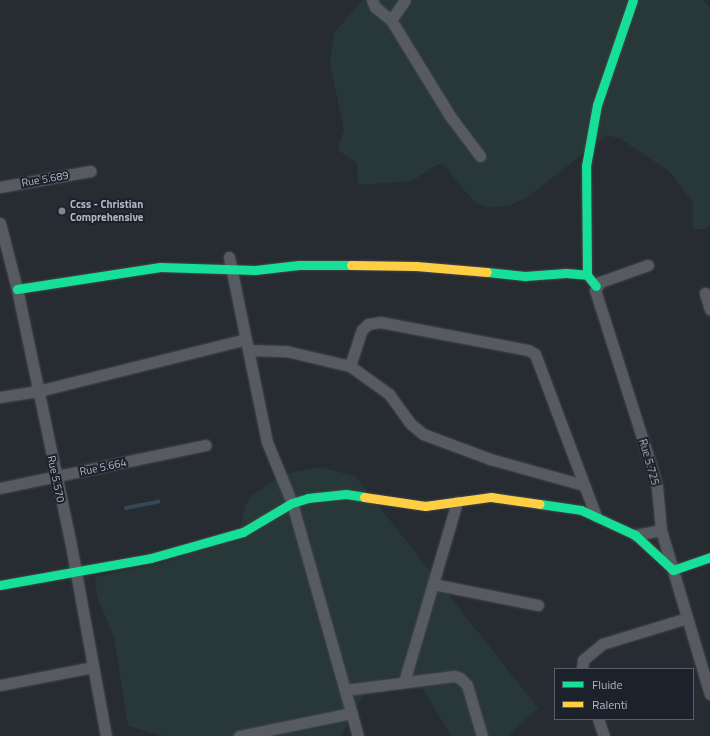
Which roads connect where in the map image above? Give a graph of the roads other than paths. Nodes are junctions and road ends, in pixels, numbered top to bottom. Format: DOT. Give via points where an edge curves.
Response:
graph roads {
  1 [pos="372,0"];
  2 [pos="404,0"];
  3 [pos="633,0"];
  4 [pos="391,20"];
  5 [pos="480,156"];
  6 [pos="91,171"];
  7 [pos="0,187"];
  8 [pos="0,223"];
  9 [pos="229,257"];
  10 [pos="648,265"];
  11 [pos="232,269"];
  12 [pos="587,275"];
  13 [pos="596,286"];
  14 [pos="17,289"];
  15 [pos="705,293"];
  16 [pos="710,308"];
  17 [pos="246,339"];
  18 [pos="248,350"];
  19 [pos="350,366"];
  20 [pos="38,391"];
  21 [pos="0,397"];
  22 [pos="206,445"];
  23 [pos="56,477"];
  24 [pos="584,485"];
  25 [pos="0,488"];
  26 [pos="292,502"];
  27 [pos="457,502"];
  28 [pos="596,516"];
  29 [pos="661,530"];
  30 [pos="635,535"];
  31 [pos="710,558"];
  32 [pos="673,570"];
  33 [pos="76,572"];
  34 [pos="433,584"];
  35 [pos="0,585"];
  36 [pos="538,605"];
  37 [pos="687,618"];
  38 [pos="93,667"];
  39 [pos="582,668"];
  40 [pos="404,682"];
  41 [pos="0,685"];
  42 [pos="345,690"];
  43 [pos="710,694"];
  44 [pos="352,713"];
  45 [pos="598,720"];
  46 [pos="106,736"];
  47 [pos="239,736"];
  48 [pos="358,736"];
  49 [pos="482,736"];
  50 [pos="604,736"];
  1 -- 4 [label="street" via="375,7"];
  2 -- 4 [label="street"];
  3 -- 12 [label="street" via="597,105 586,166"];
  4 -- 5 [label="street" via="450,116"];
  6 -- 7 [label="street, Rue 5.689"];
  8 -- 14 [label="street, Rue 5.570"];
  9 -- 11 [label="street"];
  10 -- 13 [label="street" via="600,282"];
  11 -- 12 [label="street" via="255,270 298,265 416,266 525,276 566,273"];
  11 -- 14 [label="street" via="160,267"];
  11 -- 17 [label="street"];
  12 -- 13 [label="street"];
  13 -- 29 [label="street, Rue 5.725" via="595,290 653,473"];
  14 -- 20 [label="street, Rue 5.570"];
  15 -- 16 [label="street"];
  17 -- 18 [label="street"];
  17 -- 20 [label="street"];
  18 -- 19 [label="street" via="286,351"];
  18 -- 26 [label="street" via="267,442"];
  19 -- 24 [label="street" via="389,394 411,424 423,434 490,459"];
  19 -- 24 [label="street" via="362,330 368,324 380,322 528,350 535,354 538,361"];
  20 -- 21 [label="street"];
  20 -- 23 [label="street, Rue 5.570"];
  22 -- 23 [label="street, Rue 5.664"];
  23 -- 25 [label="street, Rue 5.664"];
  23 -- 33 [label="street, Rue 5.570"];
  24 -- 28 [label="street"];
  26 -- 27 [label="street" via="346,494 425,506"];
  26 -- 33 [label="street" via="243,532 151,558"];
  26 -- 42 [label="street"];
  27 -- 28 [label="street" via="491,497 512,499 581,510"];
  27 -- 34 [label="street"];
  28 -- 30 [label="street"];
  29 -- 30 [label="street"];
  29 -- 32 [label="street, Rue 5.725"];
  30 -- 32 [label="street"];
  31 -- 32 [label="street"];
  32 -- 37 [label="street, Rue 5.725"];
  33 -- 35 [label="street"];
  33 -- 38 [label="street, Rue 5.570"];
  34 -- 36 [label="street"];
  34 -- 40 [label="street"];
  37 -- 39 [label="street" via="602,644 583,660"];
  37 -- 43 [label="street, Rue 5.725"];
  38 -- 41 [label="street"];
  38 -- 46 [label="street, Rue 5.570"];
  40 -- 42 [label="street"];
  40 -- 49 [label="street" via="454,676 464,681"];
  42 -- 44 [label="street"];
  44 -- 47 [label="street"];
  44 -- 48 [label="street"];
  45 -- 50 [label="street"];
}
